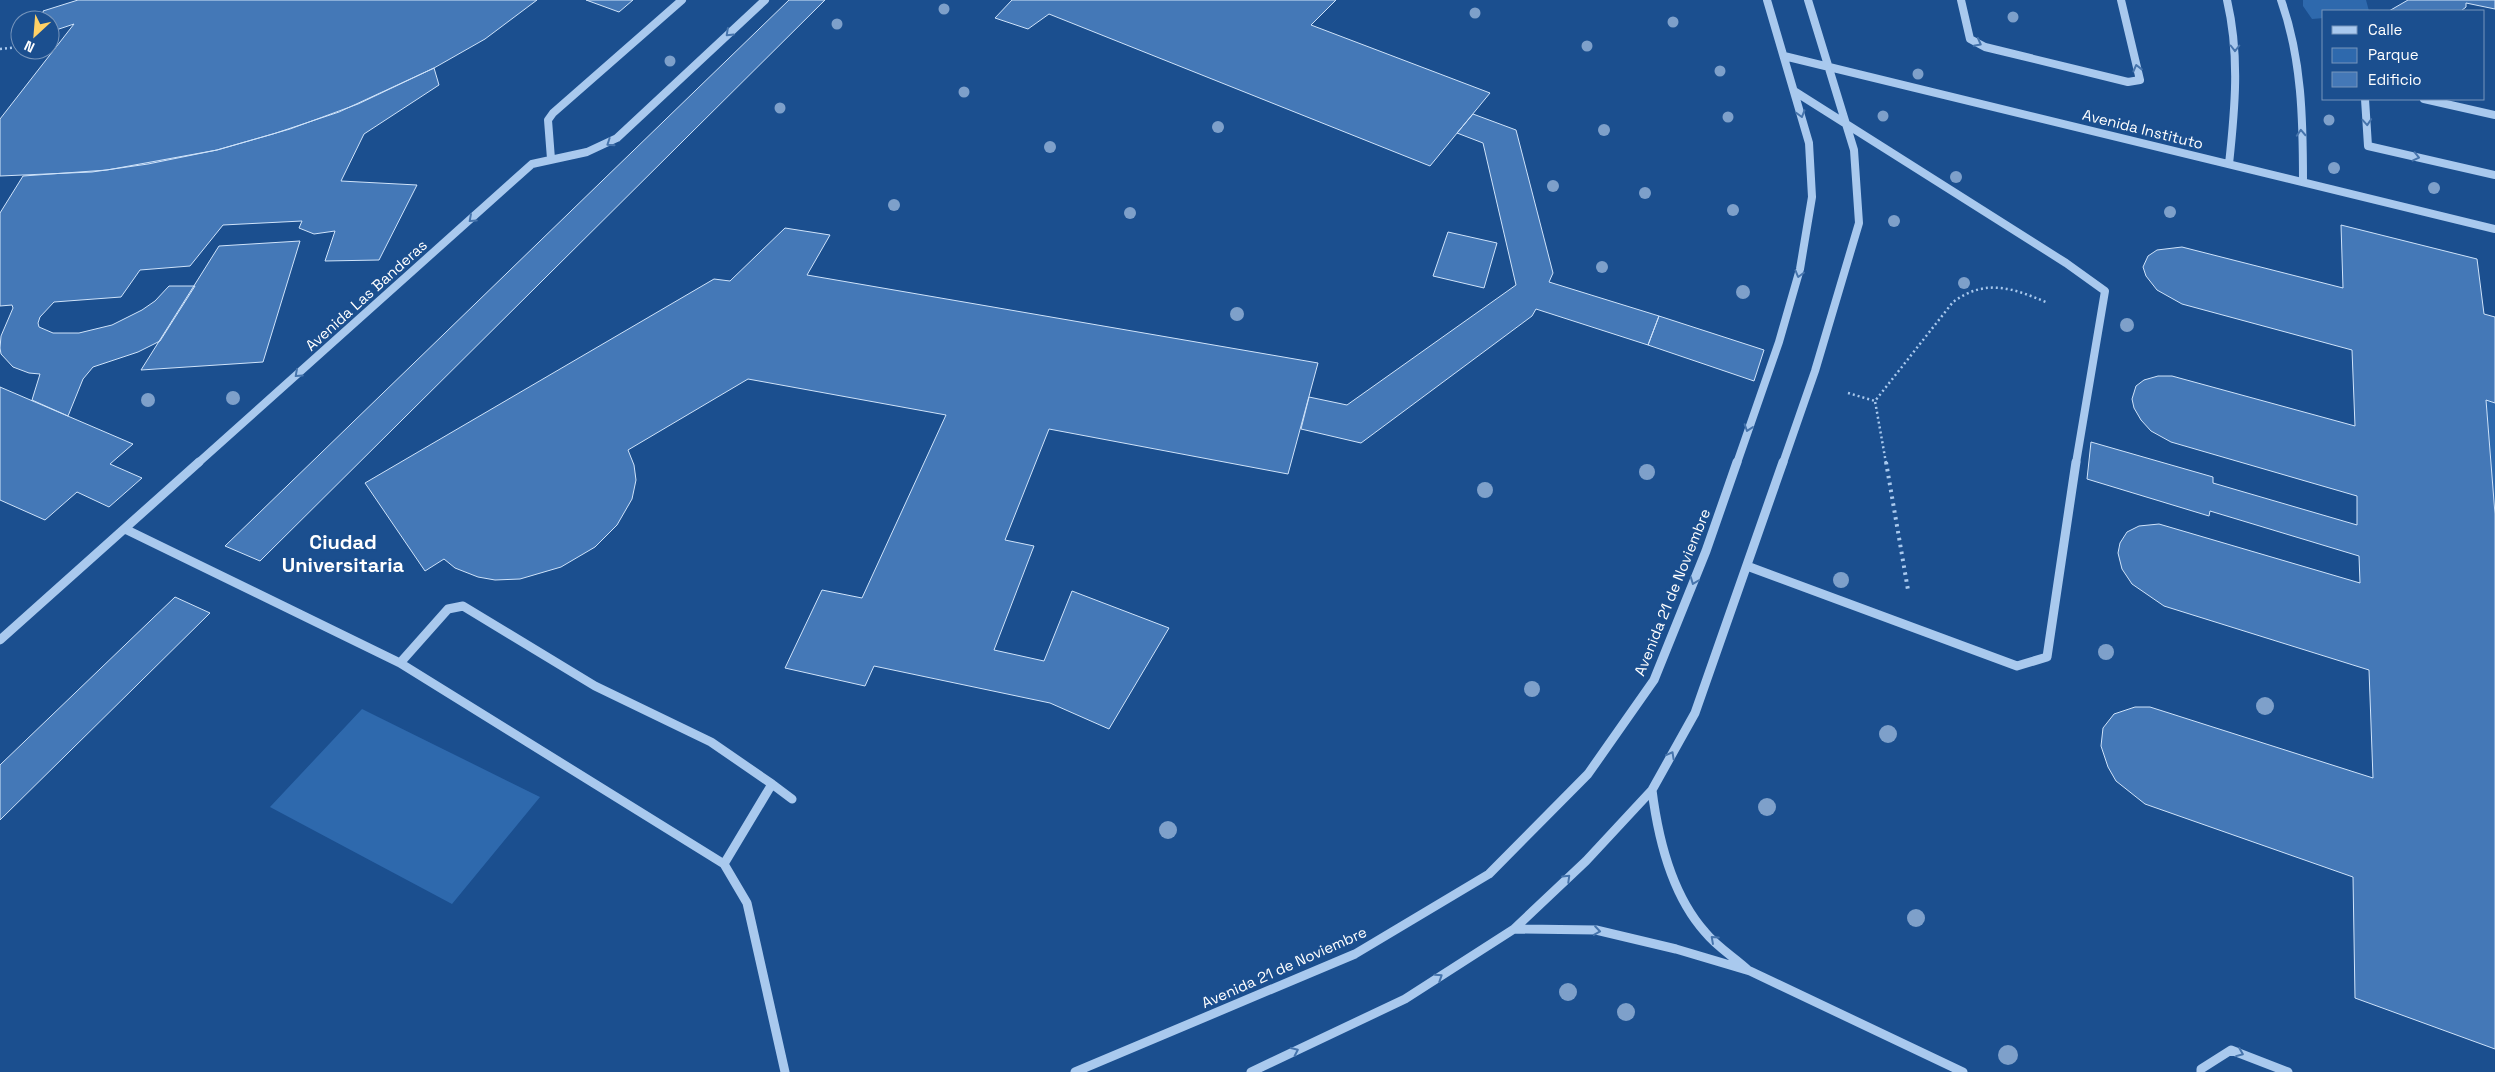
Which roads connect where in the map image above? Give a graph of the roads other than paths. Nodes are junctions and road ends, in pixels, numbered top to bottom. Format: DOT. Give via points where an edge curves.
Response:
graph roads {
  1 [pos="682,0"];
  2 [pos="765,0"];
  3 [pos="1767,0"];
  4 [pos="1808,0"];
  5 [pos="1961,0"];
  6 [pos="2120,0"];
  7 [pos="2227,0"];
  8 [pos="2281,0"];
  9 [pos="1784,56"];
  10 [pos="1828,67"];
  11 [pos="1794,91"];
  12 [pos="2366,100"];
  13 [pos="2428,100"];
  14 [pos="2495,115"];
  15 [pos="1847,126"];
  16 [pos="550,159"];
  17 [pos="2229,164"];
  18 [pos="2495,175"];
  19 [pos="2303,182"];
  20 [pos="2495,229"];
  21 [pos="125,530"];
  22 [pos="1746,566"];
  23 [pos="0,640"];
  24 [pos="400,662"];
  25 [pos="772,784"];
  26 [pos="1652,790"];
  27 [pos="792,799"];
  28 [pos="724,864"];
  29 [pos="1514,929"];
  30 [pos="1750,971"];
  31 [pos="786,1072"];
  32 [pos="1075,1072"];
  33 [pos="1251,1072"];
  34 [pos="1963,1072"];
  35 [pos="2201,1072"];
  36 [pos="2288,1072"];
  1 -- 16 [label="lane" via="553,113 548,120"];
  2 -- 16 [label="lane, Avenida Las Banderas, one-way" via="617,138 592,152"];
  3 -- 9 [label="lane, Avenida 21 de Noviembre"];
  4 -- 10 [label="lane"];
  5 -- 6 [label="lane, one-way" via="1970,39 1984,46 2128,82 2140,80"];
  7 -- 17 [label="lane, one-way" via="2234,24 2235,83"];
  19 -- 8 [label="lane, one-way" via="2298,63"];
  9 -- 10 [label="lane, Avenida Instituto"];
  9 -- 11 [label="lane, Avenida 21 de Noviembre"];
  10 -- 15 [label="lane"];
  10 -- 17 [label="lane, Avenida Instituto"];
  11 -- 15 [label="lane"];
  11 -- 32 [label="lane, Avenida 21 de Noviembre, one-way" via="1809,143 1812,197 1800,269 1779,342 1695,581 1654,680 1588,774 1489,874 1355,954"];
  12 -- 18 [label="lane, one-way" via="2368,146"];
  13 -- 14 [label="lane"];
  15 -- 22 [label="lane" via="1854,150 1859,222 1815,371"];
  15 -- 22 [label="lane" via="2066,263 2105,291 2046,657 2017,666"];
  16 -- 21 [label="lane, Avenida Las Banderas, one-way" via="532,164"];
  17 -- 19 [label="lane, Avenida Instituto"];
  19 -- 20 [label="lane, Avenida Instituto"];
  21 -- 23 [label="lane, Avenida Las Banderas"];
  21 -- 24 [label="lane"];
  26 -- 22 [label="lane, one-way" via="1695,713"];
  24 -- 25 [label="lane" via="448,609 463,606 595,686 711,742"];
  24 -- 28 [label="lane"];
  25 -- 27 [label="lane"];
  25 -- 28 [label="lane"];
  29 -- 26 [label="lane, one-way" via="1586,861"];
  30 -- 26 [label="lane, one-way" via="1700,927 1673,875 1654,811"];
  28 -- 31 [label="lane" via="747,903"];
  29 -- 30 [label="lane, one-way" via="1596,930"];
  33 -- 29 [label="lane, one-way" via="1405,999"];
  30 -- 34 [label="lane"];
  35 -- 36 [label="lane, one-way" via="2231,1050"];
}
